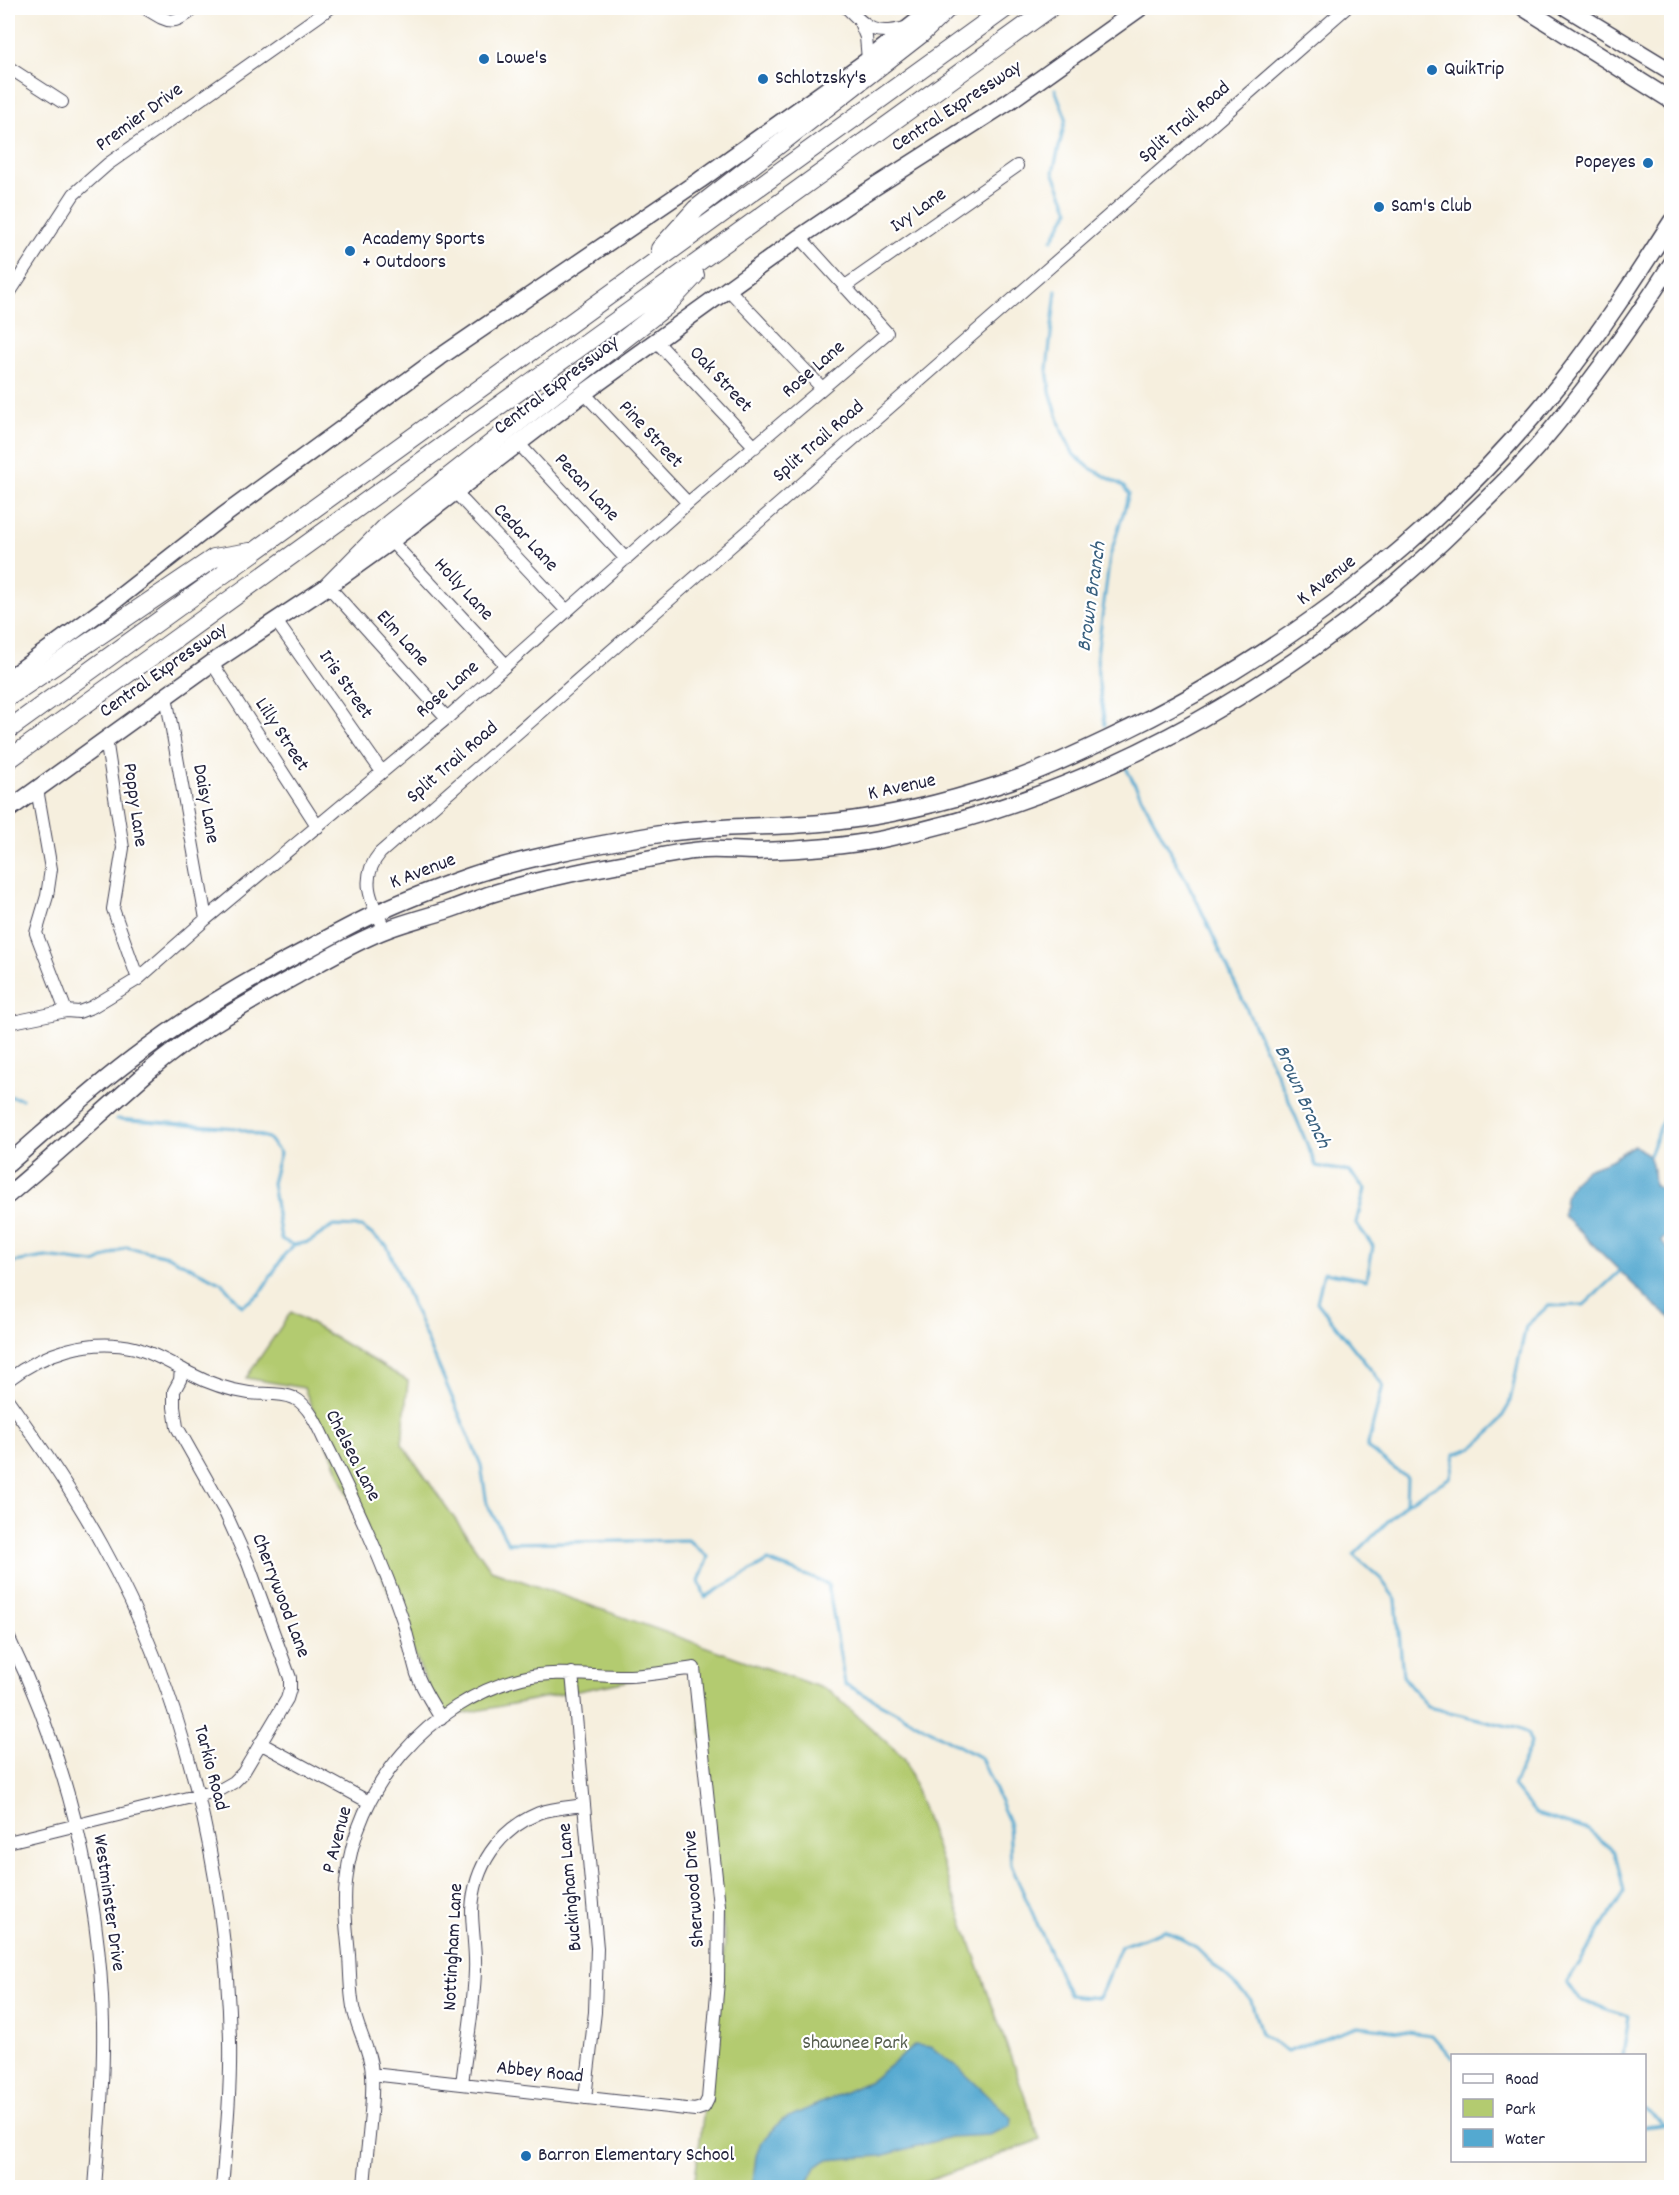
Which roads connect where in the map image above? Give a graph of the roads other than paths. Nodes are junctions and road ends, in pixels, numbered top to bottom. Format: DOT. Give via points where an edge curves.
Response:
graph roads {
  1 [pos="145,8"];
  2 [pos="195,8"];
  3 [pos="330,8"];
  4 [pos="847,8"];
  5 [pos="934,8"];
  6 [pos="948,8"];
  7 [pos="1006,8"];
  8 [pos="1050,8"];
  9 [pos="1140,8"];
  10 [pos="1346,8"];
  11 [pos="1524,8"];
  12 [pos="1567,8"];
  13 [pos="1552,15"];
  14 [pos="858,19"];
  15 [pos="909,27"];
  16 [pos="868,60"];
  17 [pos="8,67"];
  18 [pos="1671,72"];
  19 [pos="1671,100"];
  20 [pos="62,102"];
  21 [pos="1017,166"];
  22 [pos="1671,221"];
  23 [pos="800,237"];
  24 [pos="721,247"];
  25 [pos="1671,263"];
  26 [pos="635,276"];
  27 [pos="844,287"];
  28 [pos="728,289"];
  29 [pos="8,295"];
  30 [pos="656,341"];
  31 [pos="822,388"];
  32 [pos="584,393"];
  33 [pos="518,443"];
  34 [pos="755,447"];
  35 [pos="455,492"];
  36 [pos="688,503"];
  37 [pos="391,541"];
  38 [pos="1407,543"];
  39 [pos="255,551"];
  40 [pos="626,560"];
  41 [pos="1422,560"];
  42 [pos="328,586"];
  43 [pos="567,611"];
  44 [pos="276,621"];
  45 [pos="1290,636"];
  46 [pos="1303,654"];
  47 [pos="212,663"];
  48 [pos="506,665"];
  49 [pos="8,680"];
  50 [pos="166,696"];
  51 [pos="8,697"];
  52 [pos="1186,699"];
  53 [pos="447,718"];
  54 [pos="1199,720"];
  55 [pos="8,730"];
  56 [pos="106,739"];
  57 [pos="8,760"];
  58 [pos="382,771"];
  59 [pos="1015,780"];
  60 [pos="37,789"];
  61 [pos="1023,801"];
  62 [pos="8,810"];
  63 [pos="318,827"];
  64 [pos="702,829"];
  65 [pos="704,850"];
  66 [pos="537,859"];
  67 [pos="544,880"];
  68 [pos="377,913"];
  69 [pos="206,919"];
  70 [pos="385,930"];
  71 [pos="138,979"];
  72 [pos="66,1011"];
  73 [pos="8,1023"];
  74 [pos="34,1141"];
  75 [pos="49,1160"];
  76 [pos="8,1164"];
  77 [pos="8,1195"];
  78 [pos="181,1369"];
  79 [pos="8,1380"];
  80 [pos="8,1400"];
  81 [pos="8,1636"];
  82 [pos="694,1668"];
  83 [pos="572,1673"];
  84 [pos="441,1718"];
  85 [pos="260,1743"];
  86 [pos="198,1795"];
  87 [pos="369,1802"];
  88 [pos="584,1805"];
  89 [pos="76,1825"];
  90 [pos="8,1842"];
  91 [pos="372,2074"];
  92 [pos="462,2084"];
  93 [pos="585,2098"];
  94 [pos="704,2107"];
  95 [pos="95,2187"];
  96 [pos="222,2187"];
  97 [pos="364,2187"];
  1 -- 2 [label="street" via="166,21 182,19"];
  3 -- 29 [label="street, Premier Drive" via="108,164 74,194"];
  4 -- 14 [label="street"];
  5 -- 15 [label="main road"];
  6 -- 26 [label="highway" via="921,34 696,209"];
  7 -- 26 [label="highway"];
  8 -- 24 [label="highway, Central Expressway"];
  9 -- 23 [label="main road, Central Expressway" via="1008,102"];
  10 -- 68 [label="street, Split Trail Road" via="380,853 368,876"];
  11 -- 13 [label="main road"];
  12 -- 18 [label="main road"];
  13 -- 19 [label="main road"];
  14 -- 15 [label="street" via="885,33"];
  14 -- 16 [label="street" via="866,37"];
  15 -- 16 [label="main road"];
  16 -- 49 [label="main road" via="440,357"];
  17 -- 20 [label="street"];
  21 -- 27 [label="street, Ivy Lane"];
  22 -- 38 [label="main road, K Avenue" via="1560,384 1472,482"];
  23 -- 27 [label="street"];
  23 -- 28 [label="main road, Central Expressway"];
  24 -- 42 [label="highway" via="665,308 390,523"];
  24 -- 57 [label="highway, Central Expressway"];
  25 -- 41 [label="main road" via="1622,340 1534,450"];
  26 -- 39 [label="highway"];
  27 -- 31 [label="street, Rose Lane" via="887,333"];
  28 -- 30 [label="main road, Central Expressway"];
  28 -- 31 [label="street"];
  30 -- 32 [label="main road, Central Expressway"];
  30 -- 34 [label="street, Oak Street"];
  31 -- 34 [label="street, Rose Lane"];
  32 -- 33 [label="main road, Central Expressway"];
  32 -- 36 [label="street, Pine Street"];
  33 -- 35 [label="main road, Central Expressway"];
  33 -- 40 [label="street, Pecan Lane"];
  34 -- 36 [label="street, Rose Lane"];
  35 -- 37 [label="main road, Central Expressway"];
  35 -- 43 [label="street, Cedar Lane"];
  36 -- 40 [label="street, Rose Lane"];
  37 -- 42 [label="main road, Central Expressway"];
  37 -- 48 [label="street, Holly Lane"];
  38 -- 41 [label="main road"];
  38 -- 45 [label="main road, K Avenue"];
  39 -- 51 [label="highway" via="214,558"];
  39 -- 55 [label="highway"];
  40 -- 43 [label="street, Rose Lane"];
  41 -- 46 [label="main road" via="1388,591"];
  42 -- 44 [label="main road, Central Expressway"];
  42 -- 53 [label="street, Elm Lane"];
  43 -- 48 [label="street, Rose Lane"];
  44 -- 47 [label="main road, Central Expressway"];
  44 -- 58 [label="street, Iris Street"];
  45 -- 46 [label="main road"];
  45 -- 52 [label="main road, K Avenue"];
  46 -- 54 [label="main road"];
  47 -- 50 [label="main road, Central Expressway"];
  47 -- 63 [label="street, Lilly Street"];
  48 -- 53 [label="street, Rose Lane"];
  50 -- 56 [label="main road, Central Expressway"];
  50 -- 69 [label="street, Daisy Lane"];
  52 -- 54 [label="main road"];
  52 -- 59 [label="main road, K Avenue" via="1118,735"];
  53 -- 58 [label="street, Rose Lane"];
  54 -- 61 [label="main road"];
  56 -- 60 [label="main road, Central Expressway"];
  56 -- 71 [label="street, Poppy Lane" via="123,848 113,909"];
  58 -- 63 [label="street, Rose Lane"];
  59 -- 61 [label="main road"];
  59 -- 64 [label="main road, K Avenue" via="869,818"];
  60 -- 62 [label="main road, Central Expressway"];
  60 -- 72 [label="street" via="51,869 36,933"];
  61 -- 65 [label="main road" via="879,840 810,848"];
  63 -- 69 [label="street, Rose Lane"];
  64 -- 65 [label="main road"];
  64 -- 66 [label="main road, K Avenue"];
  65 -- 67 [label="main road"];
  66 -- 67 [label="main road"];
  66 -- 68 [label="main road, K Avenue" via="470,876"];
  67 -- 70 [label="main road"];
  68 -- 70 [label="street, Split Trail Road"];
  68 -- 74 [label="main road, K Avenue" via="266,969 177,1026"];
  69 -- 71 [label="street, Rose Lane"];
  70 -- 75 [label="main road" via="261,996 183,1045"];
  71 -- 72 [label="street, Rose Lane" via="92,1007"];
  72 -- 73 [label="street, Rose Lane"];
  74 -- 75 [label="main road"];
  74 -- 76 [label="main road, K Avenue"];
  75 -- 77 [label="main road"];
  78 -- 79 [label="street, Chelsea Lane" via="138,1348 98,1345 43,1357"];
  78 -- 84 [label="street, Chelsea Lane" via="223,1388 285,1395 305,1406 359,1514 403,1621 426,1695"];
  78 -- 85 [label="street, Cherrywood Lane" via="174,1391 177,1427 225,1512 248,1563 290,1678 287,1699"];
  80 -- 86 [label="street, Tarkio Road" via="72,1494 126,1592 155,1657"];
  81 -- 89 [label="street, Westminster Drive" via="42,1716"];
  82 -- 83 [label="street, P Avenue" via="631,1676"];
  82 -- 94 [label="street, Sherwood Drive" via="719,1906 718,1981 708,2099"];
  83 -- 84 [label="street, P Avenue" via="524,1677 490,1687"];
  83 -- 88 [label="street, Buckingham Lane"];
  84 -- 87 [label="street, P Avenue" via="407,1749"];
  85 -- 86 [label="street, Cherrywood Lane" via="234,1782"];
  85 -- 87 [label="street"];
  86 -- 89 [label="street, Cherrywood Lane"];
  86 -- 96 [label="street, Tarkio Road" via="219,1914 230,2042"];
  87 -- 91 [label="street, P Avenue" via="351,1853 345,1883 345,1919 352,2002"];
  88 -- 92 [label="street, Nottingham Lane" via="540,1813 520,1824 502,1837 480,1868 474,1887 475,1972"];
  88 -- 93 [label="street, Buckingham Lane" via="597,1948 595,2012"];
  89 -- 90 [label="street, Cherrywood Lane"];
  89 -- 95 [label="street, Westminster Drive" via="89,1884 103,2022"];
  91 -- 92 [label="street, Abbey Road"];
  91 -- 97 [label="street, P Avenue"];
  92 -- 93 [label="street, Abbey Road"];
  93 -- 94 [label="street, Abbey Road"];
}
